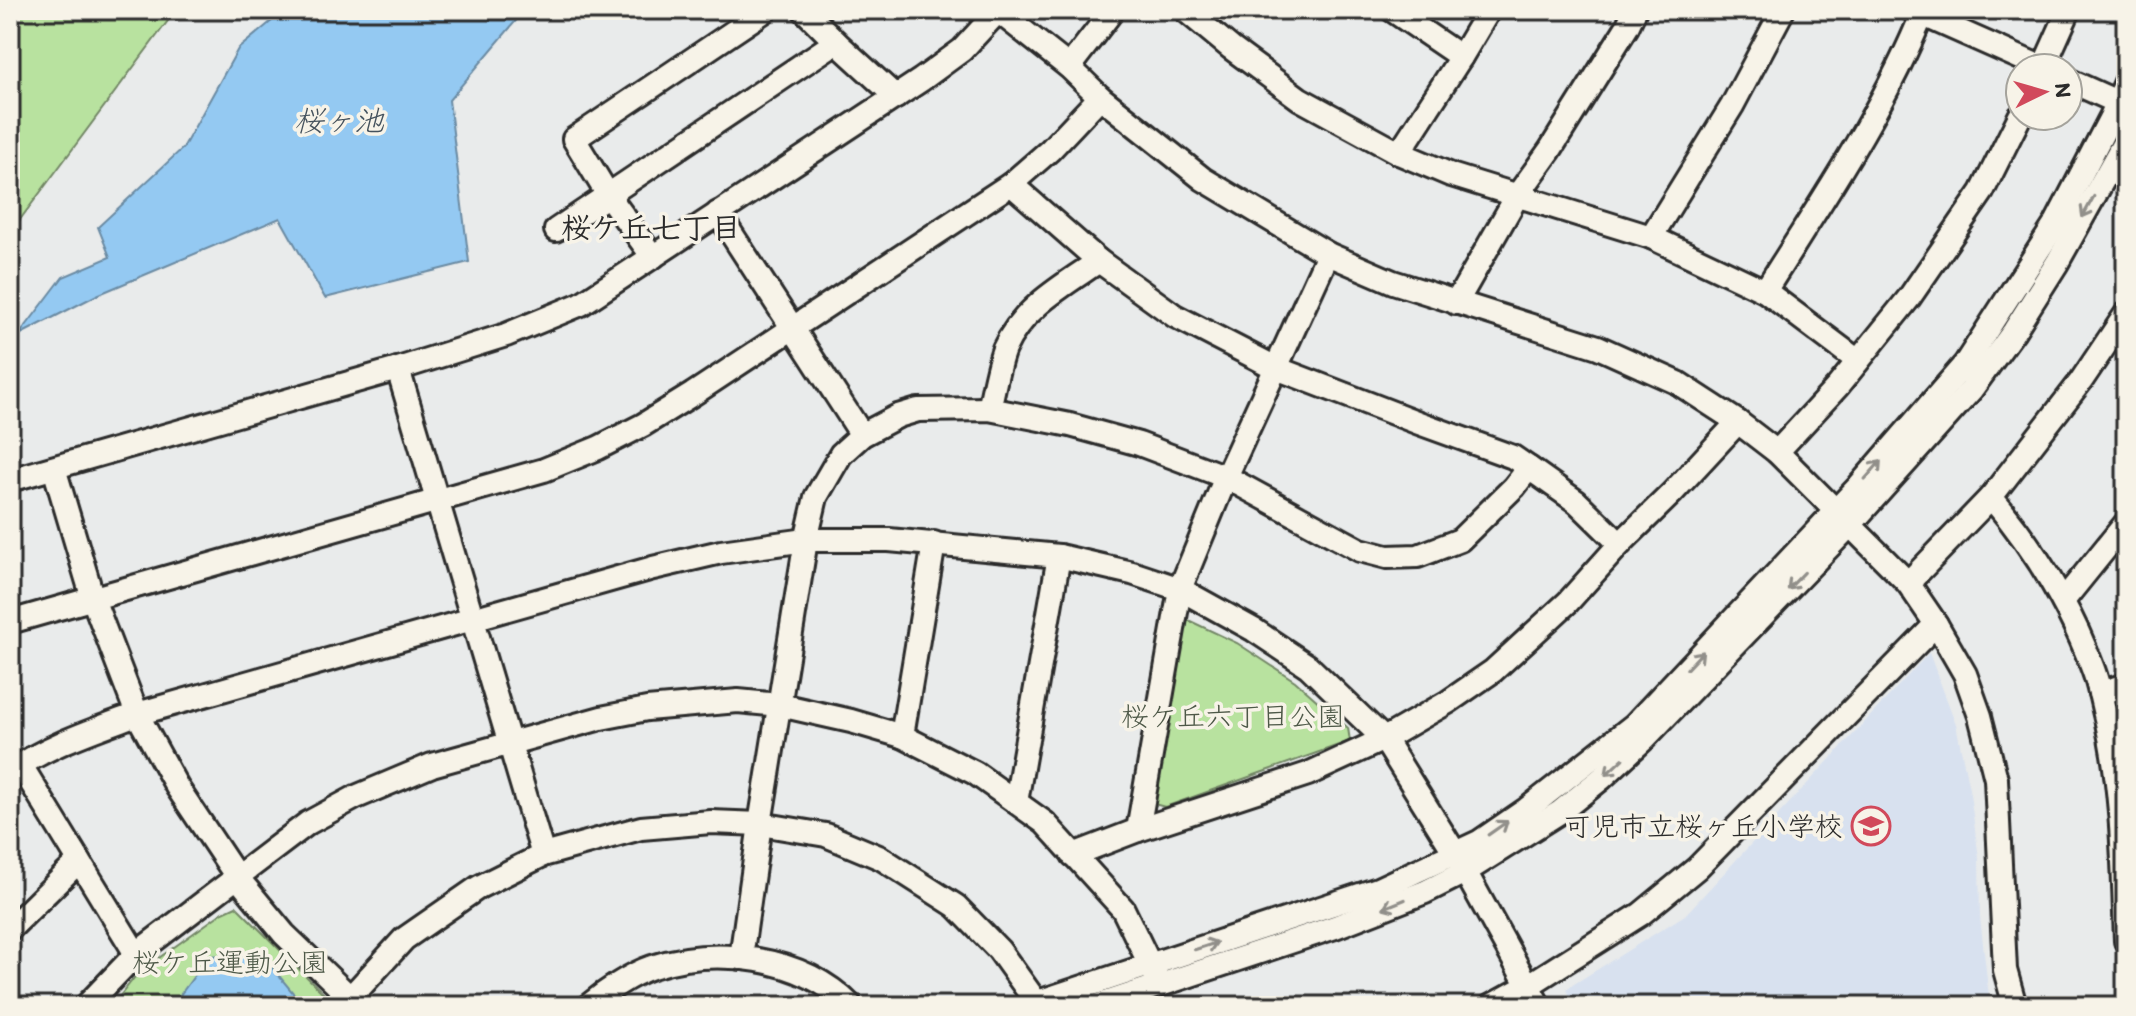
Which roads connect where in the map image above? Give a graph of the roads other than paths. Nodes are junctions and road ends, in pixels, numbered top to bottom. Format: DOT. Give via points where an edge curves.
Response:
graph roads {
  1 [pos="766,10"];
  2 [pos="804,10"];
  3 [pos="998,10"];
  4 [pos="1113,10"];
  5 [pos="1185,10"];
  6 [pos="1392,10"];
  7 [pos="1489,10"];
  8 [pos="1635,10"];
  9 [pos="1783,10"];
  10 [pos="2069,10"];
  11 [pos="1920,12"];
  12 [pos="836,42"];
  13 [pos="1461,57"];
  14 [pos="1069,67"];
  15 [pos="2084,85"];
  16 [pos="2123,96"];
  17 [pos="896,97"];
  18 [pos="1100,97"];
  19 [pos="2012,132"];
  20 [pos="2126,139"];
  21 [pos="1399,153"];
  22 [pos="1011,184"];
  23 [pos="608,195"];
  24 [pos="1517,196"];
  25 [pos="718,213"];
  26 [pos="556,230"];
  27 [pos="1651,237"];
  28 [pos="1328,254"];
  29 [pos="653,257"];
  30 [pos="1099,261"];
  31 [pos="1765,291"];
  32 [pos="1456,303"];
  33 [pos="2126,314"];
  34 [pos="793,327"];
  35 [pos="1858,361"];
  36 [pos="1276,368"];
  37 [pos="398,369"];
  38 [pos="989,409"];
  39 [pos="1738,422"];
  40 [pos="862,435"];
  41 [pos="1777,452"];
  42 [pos="54,468"];
  43 [pos="1529,468"];
  44 [pos="1226,477"];
  45 [pos="10,480"];
  46 [pos="1991,497"];
  47 [pos="436,501"];
  48 [pos="1842,518"];
  49 [pos="2126,523"];
  50 [pos="806,540"];
  51 [pos="934,543"];
  52 [pos="1620,544"];
  53 [pos="1059,556"];
  54 [pos="1908,583"];
  55 [pos="1180,589"];
  56 [pos="93,599"];
  57 [pos="2063,601"];
  58 [pos="472,620"];
  59 [pos="10,622"];
  60 [pos="1936,624"];
  61 [pos="2126,685"];
  62 [pos="2100,693"];
  63 [pos="780,705"];
  64 [pos="137,714"];
  65 [pos="902,736"];
  66 [pos="1384,739"];
  67 [pos="509,744"];
  68 [pos="15,768"];
  69 [pos="1016,802"];
  70 [pos="760,824"];
  71 [pos="1138,830"];
  72 [pos="2124,840"];
  73 [pos="543,855"];
  74 [pos="1073,855"];
  75 [pos="79,861"];
  76 [pos="1460,862"];
  77 [pos="237,877"];
  78 [pos="10,929"];
  79 [pos="2126,941"];
  80 [pos="136,954"];
  81 [pos="741,958"];
  82 [pos="1155,975"];
  83 [pos="1529,985"];
  84 [pos="354,1002"];
  85 [pos="1034,1005"];
  86 [pos="86,1006"];
  87 [pos="588,1006"];
  88 [pos="851,1006"];
  89 [pos="1097,1006"];
  90 [pos="1491,1006"];
  91 [pos="1539,1006"];
  92 [pos="2015,1006"];
  1 -- 23 [label="street" via="574,139"];
  2 -- 12 [label="street"];
  3 -- 14 [label="street"];
  3 -- 17 [label="street" via="962,50"];
  4 -- 14 [label="street"];
  5 -- 21 [label="street" via="1300,99"];
  6 -- 13 [label="street"];
  7 -- 13 [label="street"];
  8 -- 24 [label="street"];
  9 -- 27 [label="street" via="1732,106"];
  10 -- 11 [label="street" via="2043,68"];
  11 -- 31 [label="street" via="1882,97"];
  12 -- 17 [label="street"];
  12 -- 23 [label="street"];
  13 -- 21 [label="street"];
  14 -- 18 [label="street"];
  15 -- 16 [label="street"];
  48 -- 16 [label="street, one-way" via="1965,364 2056,223"];
  17 -- 25 [label="street"];
  18 -- 22 [label="street"];
  18 -- 28 [label="street" via="1203,179"];
  19 -- 35 [label="street" via="1982,192"];
  20 -- 48 [label="street, one-way" via="2057,263 1971,390"];
  21 -- 24 [label="street"];
  22 -- 30 [label="street"];
  22 -- 34 [label="street"];
  23 -- 26 [label="street"];
  23 -- 29 [label="street"];
  24 -- 27 [label="street"];
  24 -- 32 [label="street"];
  25 -- 29 [label="street"];
  25 -- 34 [label="street"];
  27 -- 31 [label="street"];
  28 -- 32 [label="street"];
  28 -- 36 [label="street"];
  29 -- 37 [label="street" via="581,304 506,335"];
  30 -- 36 [label="street" via="1175,316"];
  30 -- 38 [label="street" via="1038,304 1011,336"];
  31 -- 35 [label="street"];
  32 -- 39 [label="street" via="1598,347 1678,383"];
  33 -- 46 [label="street"];
  34 -- 40 [label="street"];
  34 -- 47 [label="street" via="656,417 598,448 544,470"];
  35 -- 41 [label="street"];
  36 -- 43 [label="street" via="1513,457"];
  36 -- 44 [label="street"];
  37 -- 42 [label="street"];
  37 -- 47 [label="street"];
  38 -- 40 [label="street" via="918,410"];
  38 -- 44 [label="street" via="1125,440"];
  39 -- 41 [label="street"];
  39 -- 52 [label="street"];
  40 -- 50 [label="street" via="841,454 816,497"];
  41 -- 48 [label="street"];
  42 -- 45 [label="street"];
  42 -- 56 [label="street"];
  43 -- 44 [label="street" via="1460,540 1418,556 1387,557 1360,550"];
  43 -- 52 [label="street" via="1577,502"];
  44 -- 55 [label="street"];
  46 -- 54 [label="street"];
  46 -- 57 [label="street"];
  47 -- 56 [label="street"];
  47 -- 58 [label="street"];
  48 -- 54 [label="street"];
  48 -- 76 [label="street" via="1644,739 1602,778 1560,812"];
  49 -- 57 [label="street"];
  50 -- 51 [label="street"];
  50 -- 58 [label="street" via="697,557"];
  50 -- 63 [label="street"];
  51 -- 53 [label="street"];
  51 -- 65 [label="street"];
  52 -- 66 [label="street" via="1568,602 1493,671"];
  53 -- 55 [label="street"];
  53 -- 69 [label="street"];
  54 -- 60 [label="street"];
  55 -- 66 [label="street" via="1308,666"];
  55 -- 71 [label="street"];
  56 -- 59 [label="street"];
  56 -- 64 [label="street"];
  57 -- 62 [label="street"];
  58 -- 64 [label="street"];
  58 -- 67 [label="street"];
  60 -- 83 [label="street" via="1697,868 1641,914"];
  60 -- 92 [label="street" via="1965,674 1996,779 2005,970"];
  61 -- 62 [label="street"];
  62 -- 72 [label="street"];
  63 -- 65 [label="street"];
  63 -- 67 [label="street" via="738,701 647,709"];
  63 -- 70 [label="street"];
  64 -- 68 [label="street"];
  64 -- 77 [label="street" via="177,787"];
  65 -- 69 [label="street" via="975,773"];
  66 -- 71 [label="street" via="1308,774"];
  66 -- 76 [label="street"];
  67 -- 73 [label="street"];
  67 -- 77 [label="street" via="432,765 356,797 308,823"];
  68 -- 75 [label="street"];
  69 -- 74 [label="street" via="1045,823"];
  70 -- 73 [label="street" via="641,828"];
  70 -- 81 [label="street"];
  70 -- 85 [label="street" via="826,835 881,858 956,906 999,950"];
  71 -- 74 [label="street"];
  72 -- 79 [label="street"];
  73 -- 84 [label="street" via="479,887 404,939"];
  74 -- 82 [label="street" via="1123,909"];
  75 -- 78 [label="street"];
  75 -- 80 [label="street"];
  76 -- 82 [label="street" via="1425,892 1335,927"];
  76 -- 83 [label="street"];
  77 -- 80 [label="street"];
  77 -- 84 [label="street" via="284,934"];
  80 -- 86 [label="street"];
  81 -- 87 [label="street" via="689,959 650,967"];
  81 -- 88 [label="street" via="812,977"];
  82 -- 85 [label="street"];
  82 -- 89 [label="street"];
  83 -- 90 [label="street"];
  83 -- 91 [label="street"];
}
